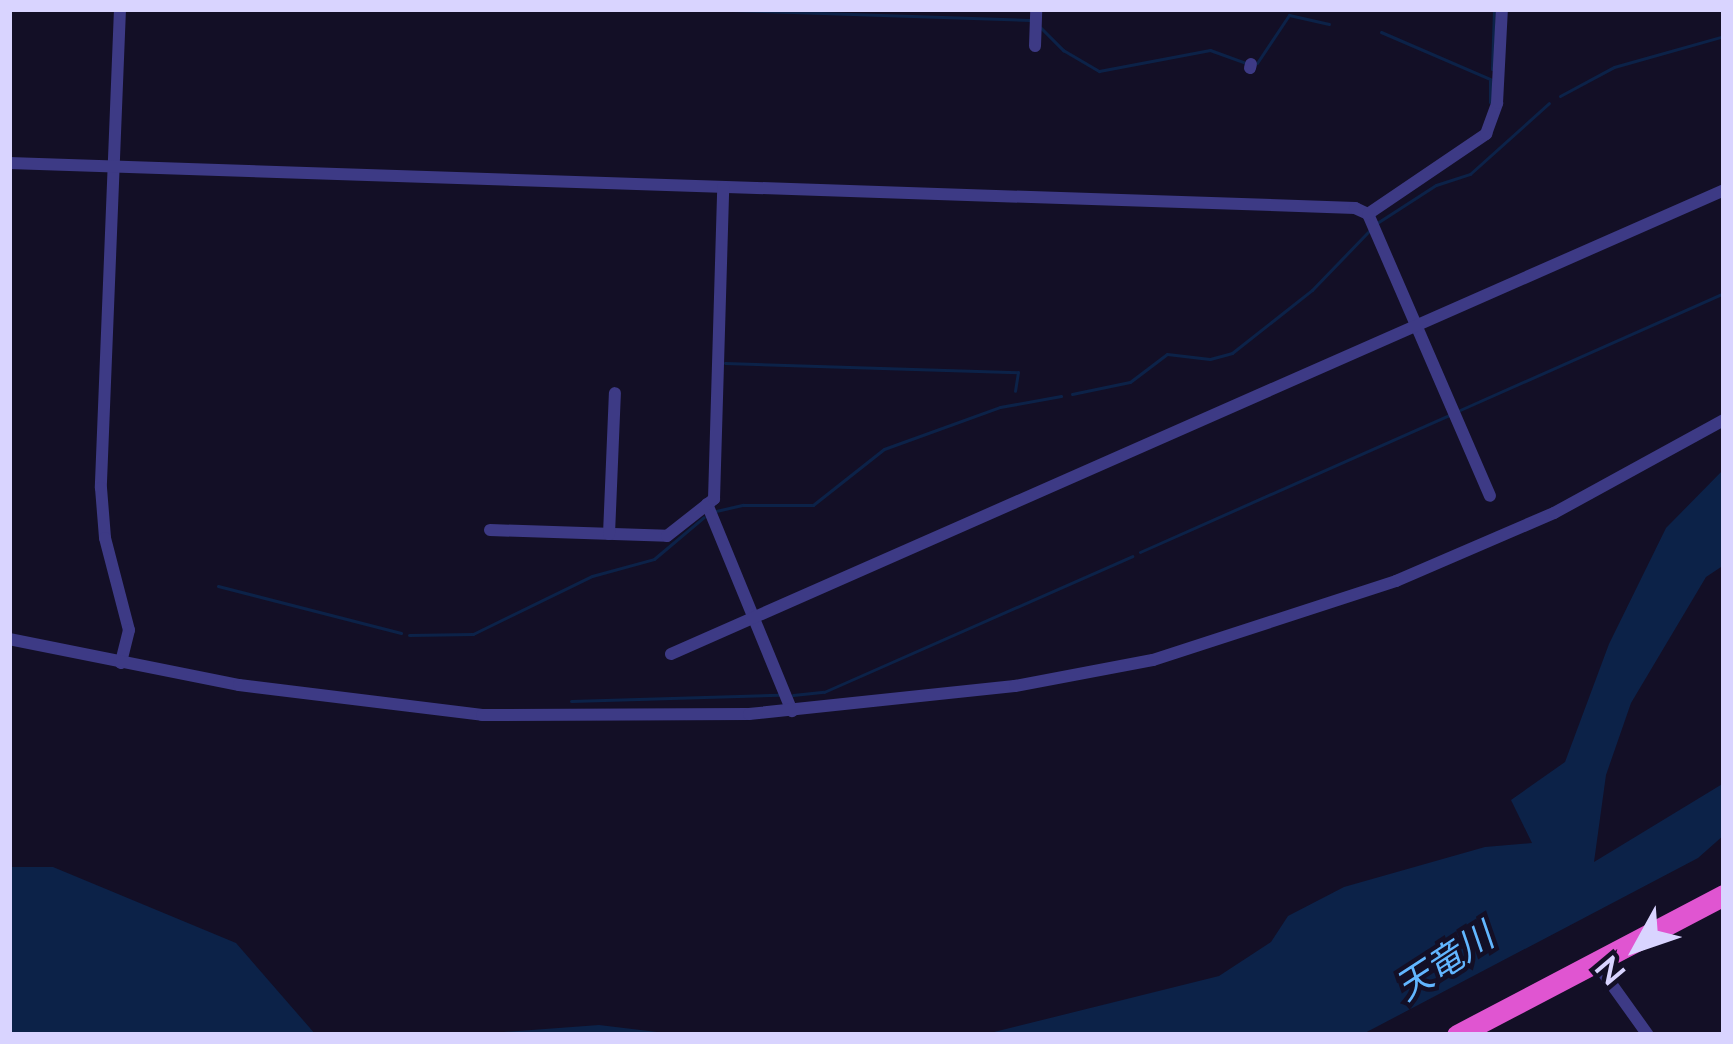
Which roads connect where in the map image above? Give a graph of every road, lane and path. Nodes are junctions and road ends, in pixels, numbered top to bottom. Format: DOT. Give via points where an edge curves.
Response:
graph roads {
  1 [pos="120,9"];
  2 [pos="1036,9"];
  3 [pos="1502,9"];
  4 [pos="1035,46"];
  5 [pos="9,164"];
  6 [pos="115,167"];
  7 [pos="723,187"];
  8 [pos="1724,190"];
  9 [pos="1371,222"];
  10 [pos="1414,325"];
  11 [pos="615,393"];
  12 [pos="1724,420"];
  13 [pos="1490,496"];
  14 [pos="707,504"];
  15 [pos="490,530"];
  16 [pos="609,534"];
  17 [pos="754,616"];
  18 [pos="9,639"];
  19 [pos="670,654"];
  20 [pos="121,663"];
  21 [pos="793,710"];
  22 [pos="1724,895"];
  23 [pos="1597,964"];
  24 [pos="1457,1035"];
  25 [pos="1648,1035"];
  1 -- 6 [label="street"];
  2 -- 4 [label="street"];
  3 -- 9 [label="street" via="1498,103 1486,134"];
  5 -- 6 [label="street"];
  6 -- 7 [label="street"];
  6 -- 20 [label="street" via="101,488 128,630"];
  7 -- 9 [label="street" via="1355,208"];
  7 -- 14 [label="street" via="714,499"];
  8 -- 10 [label="street"];
  9 -- 10 [label="street"];
  10 -- 13 [label="street"];
  10 -- 17 [label="street"];
  11 -- 16 [label="street"];
  12 -- 21 [label="street" via="1535,522 1295,618 1079,676"];
  14 -- 16 [label="street" via="672,534"];
  14 -- 17 [label="street"];
  15 -- 16 [label="street"];
  17 -- 19 [label="street"];
  17 -- 21 [label="street"];
  18 -- 20 [label="street"];
  20 -- 21 [label="street" via="482,715"];
  22 -- 23 [label="highway"];
  23 -- 24 [label="highway"];
  23 -- 25 [label="street"];
}
